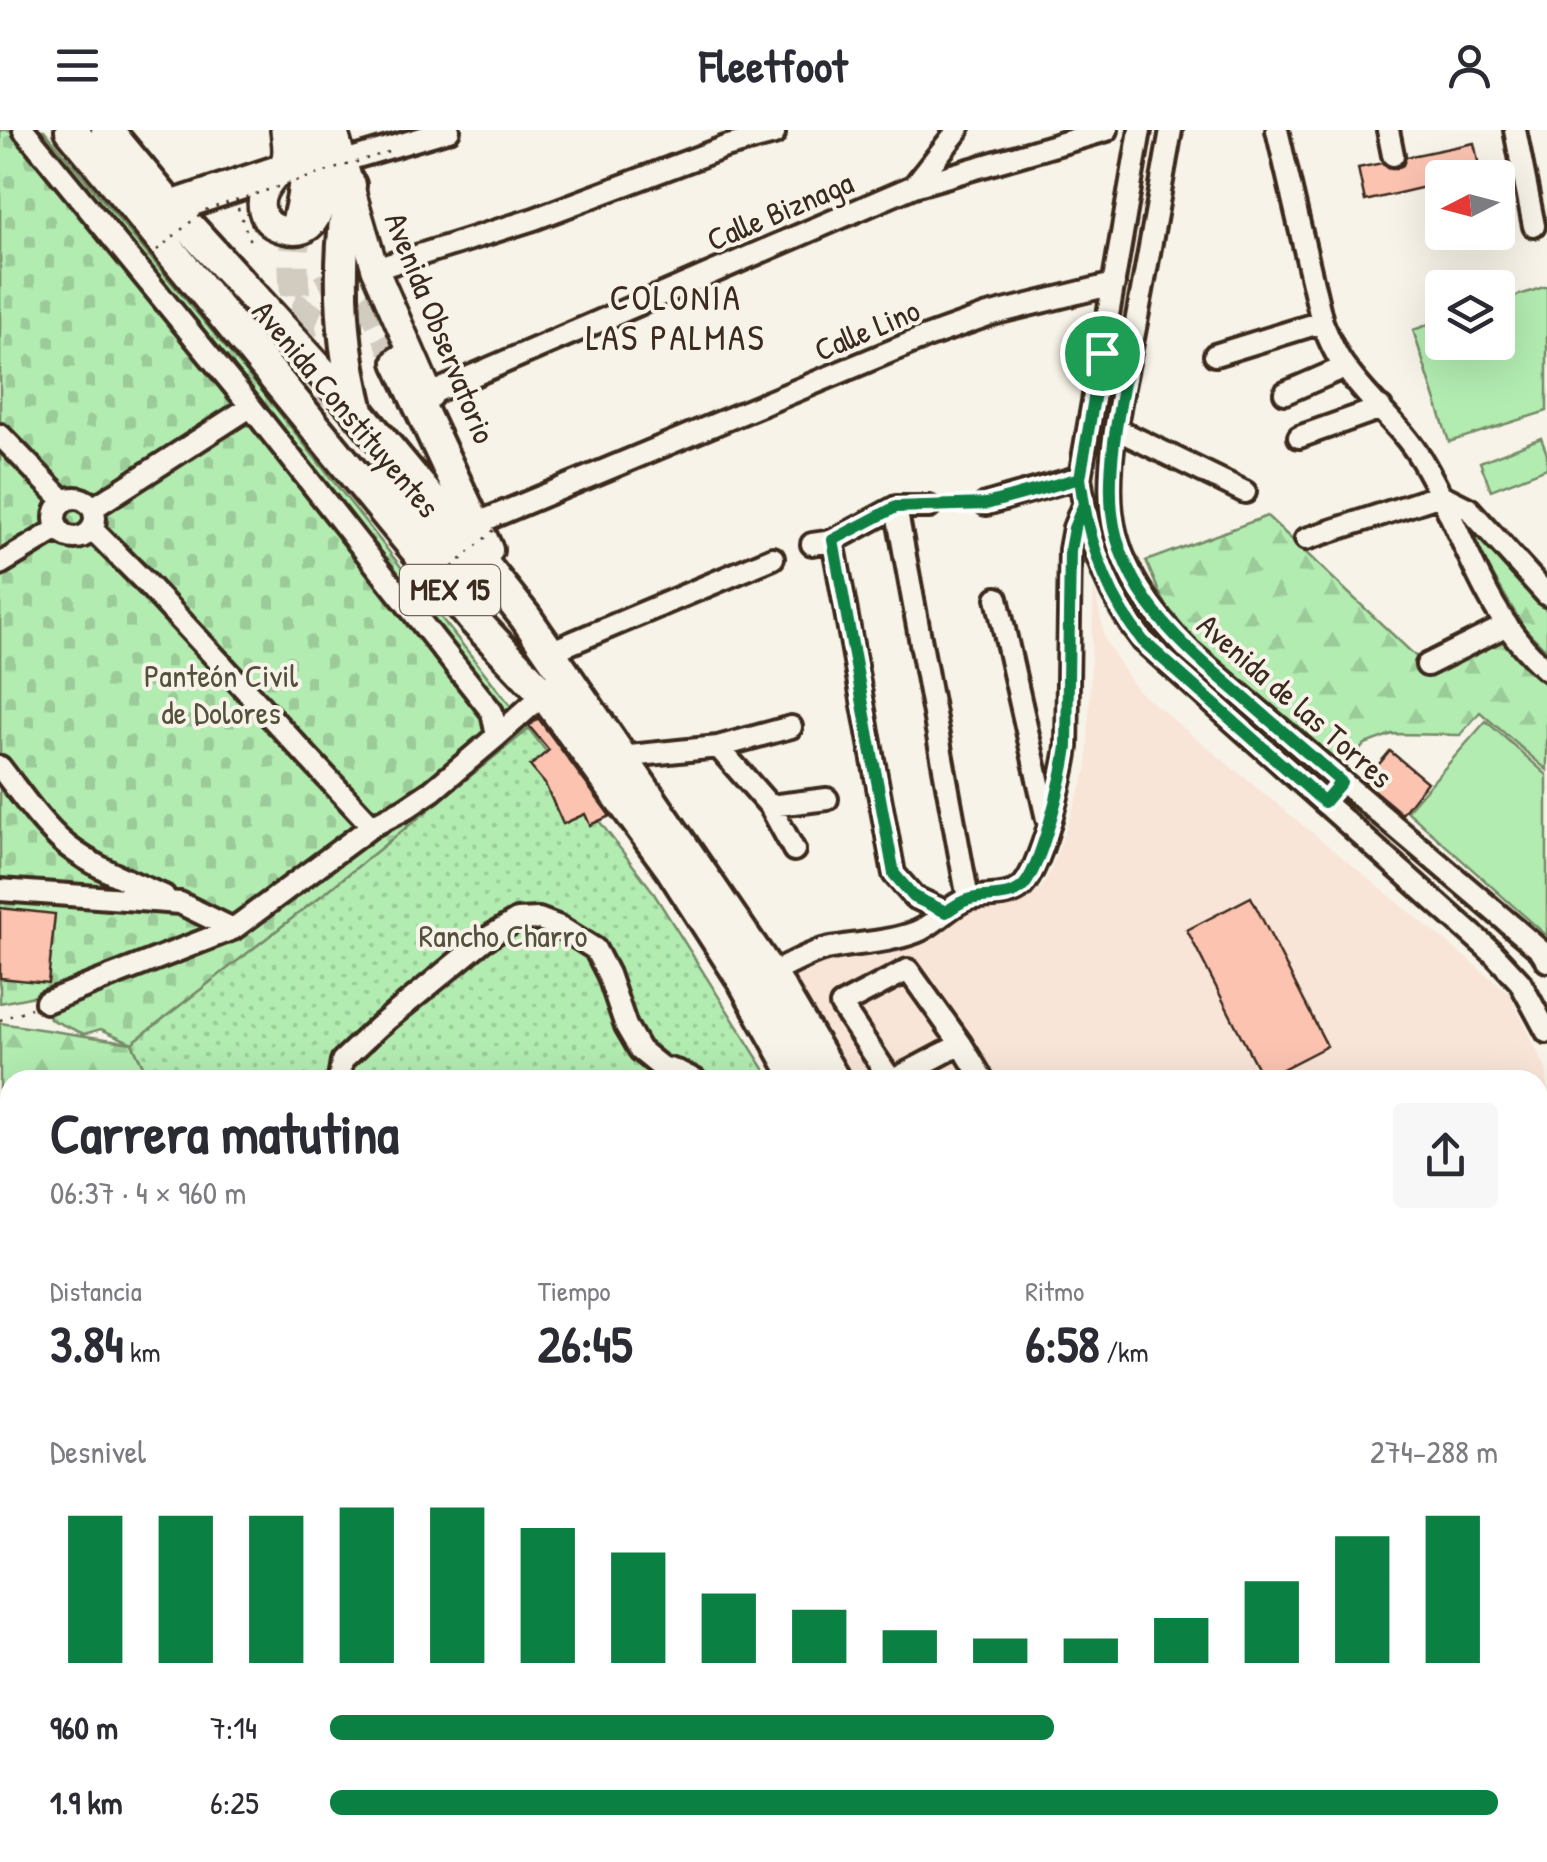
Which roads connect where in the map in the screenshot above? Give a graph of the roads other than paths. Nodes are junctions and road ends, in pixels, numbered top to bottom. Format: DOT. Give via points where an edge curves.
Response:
graph roads {
  1 [pos="24,130"];
  2 [pos="71,130"];
  3 [pos="107,130"];
  4 [pos="284,130"];
  5 [pos="304,130"];
  6 [pos="322,130"];
  7 [pos="334,130"];
  8 [pos="449,130"];
  9 [pos="958,130"];
  10 [pos="1107,130"];
  11 [pos="1140,130"];
  12 [pos="1170,130"];
  13 [pos="1277,130"];
  14 [pos="1388,130"];
  15 [pos="1515,130"];
  16 [pos="774,134"];
  17 [pos="723,138"];
  18 [pos="1393,155"];
  19 [pos="279,170"];
  20 [pos="347,173"];
  21 [pos="914,186"];
  22 [pos="171,208"];
  23 [pos="298,220"];
  24 [pos="1534,226"];
  25 [pos="375,269"];
  26 [pos="1114,284"];
  27 [pos="1322,322"];
  28 [pos="1102,353"];
  29 [pos="1215,355"];
  30 [pos="1128,361"];
  31 [pos="399,362"];
  32 [pos="1345,367"];
  33 [pos="430,394"];
  34 [pos="1284,394"];
  35 [pos="326,405"];
  36 [pos="250,407"];
  37 [pos="1381,408"];
  38 [pos="359,414"];
  39 [pos="1116,429"];
  40 [pos="0,435"];
  41 [pos="1299,437"];
  42 [pos="1080,478"];
  43 [pos="1246,492"];
  44 [pos="1441,494"];
  45 [pos="63,500"];
  46 [pos="986,504"];
  47 [pos="1084,504"];
  48 [pos="896,507"];
  49 [pos="929,507"];
  50 [pos="92,519"];
  51 [pos="58,529"];
  52 [pos="491,530"];
  53 [pos="1306,538"];
  54 [pos="773,558"];
  55 [pos="0,564"];
  56 [pos="1547,595"];
  57 [pos="997,598"];
  58 [pos="526,618"];
  59 [pos="1506,626"];
  60 [pos="550,652"];
  61 [pos="1427,664"];
  62 [pos="1547,670"];
  63 [pos="544,694"];
  64 [pos="790,727"];
  65 [pos="496,736"];
  66 [pos="718,747"];
  67 [pos="620,757"];
  68 [pos="0,767"];
  69 [pos="1341,782"];
  70 [pos="826,799"];
  71 [pos="1324,802"];
  72 [pos="626,805"];
  73 [pos="770,806"];
  74 [pos="372,826"];
  75 [pos="1049,826"];
  76 [pos="794,850"];
  77 [pos="0,890"];
  78 [pos="968,899"];
  79 [pos="180,902"];
  80 [pos="946,912"];
  81 [pos="233,929"];
  82 [pos="1547,961"];
  83 [pos="770,974"];
  84 [pos="46,1002"];
  85 [pos="1547,1032"];
  86 [pos="961,1044"];
  87 [pos="341,1070"];
  88 [pos="671,1070"];
  89 [pos="794,1070"];
  90 [pos="828,1070"];
  91 [pos="885,1070"];
  92 [pos="911,1070"];
  93 [pos="976,1070"];
  1 -- 36 [label="street"];
  2 -- 63 [label="highway, Avenida Constituyentes / MEX 15"];
  3 -- 22 [label="highway, Avenida Constituyentes / MEX 15"];
  4 -- 19 [label="main road"];
  5 -- 23 [label="highway" via="308,165"];
  6 -- 19 [label="main road" via="324,200 305,230 271,226 262,212 262,196"];
  7 -- 20 [label="main road, Avenida Observatorio"];
  8 -- 20 [label="street"];
  9 -- 21 [label="street"];
  10 -- 21 [label="street, Calle Biznaga"];
  11 -- 26 [label="street, Avenida de las Torres"];
  12 -- 30 [label="street, Avenida de las Torres"];
  13 -- 27 [label="street"];
  14 -- 18 [label="street"];
  15 -- 24 [label="street"];
  16 -- 17 [label="street"];
  17 -- 25 [label="street" via="534,219"];
  19 -- 22 [label="highway"];
  20 -- 25 [label="main road, Avenida Observatorio"];
  20 -- 38 [label="highway" via="342,314"];
  21 -- 33 [label="street, Calle Biznaga"];
  22 -- 38 [label="highway, Avenida Constituyentes / MEX 15"];
  25 -- 33 [label="main road, Avenida Observatorio"];
  26 -- 28 [label="street, Avenida de las Torres"];
  26 -- 52 [label="street, Calle Lino" via="918,340"];
  27 -- 29 [label="street"];
  27 -- 32 [label="street"];
  28 -- 30 [label="street"];
  28 -- 42 [label="street, Avenida de las Torres"];
  30 -- 39 [label="street, Avenida de las Torres"];
  31 -- 52 [label="highway"];
  32 -- 34 [label="street"];
  32 -- 37 [label="street"];
  33 -- 52 [label="main road, Avenida Observatorio"];
  35 -- 72 [label="highway" via="498,611"];
  36 -- 50 [label="street"];
  36 -- 65 [label="street" via="492,712"];
  37 -- 41 [label="street"];
  37 -- 44 [label="street"];
  38 -- 58 [label="highway, Avenida Constituyentes / MEX 15"];
  39 -- 43 [label="street"];
  39 -- 69 [label="street, Avenida de las Torres" via="1112,516 1145,600 1190,652"];
  40 -- 45 [label="street"];
  42 -- 46 [label="street"];
  42 -- 47 [label="street, Avenida de las Torres"];
  44 -- 53 [label="street"];
  44 -- 56 [label="street" via="1469,510"];
  44 -- 59 [label="street"];
  45 -- 50 [label="street" via="86,500"];
  45 -- 51 [label="street" via="54,514"];
  47 -- 71 [label="street, Avenida de las Torres" via="1109,589 1143,641"];
  47 -- 75 [label="street" via="1070,550 1066,756"];
  48 -- 49 [label="street"];
  48 -- 78 [label="street"];
  48 -- 80 [label="street" via="822,542 894,874 914,897"];
  50 -- 51 [label="street" via="79,538"];
  50 -- 74 [label="street"];
  51 -- 55 [label="street"];
  52 -- 58 [label="highway"];
  54 -- 60 [label="street"];
  57 -- 75 [label="street"];
  58 -- 60 [label="highway, Avenida Constituyentes / MEX 15"];
  59 -- 61 [label="street"];
  59 -- 62 [label="street"];
  60 -- 67 [label="highway, Avenida Constituyentes / MEX 15"];
  63 -- 65 [label="street"];
  63 -- 72 [label="highway, Avenida Constituyentes / MEX 15"];
  64 -- 66 [label="street"];
  65 -- 74 [label="street" via="432,791"];
  66 -- 67 [label="street"];
  66 -- 73 [label="street"];
  67 -- 83 [label="highway, Avenida Constituyentes / MEX 15"];
  68 -- 79 [label="street" via="67,846"];
  69 -- 71 [label="street"];
  69 -- 82 [label="street, Avenida de las Torres"];
  70 -- 73 [label="street"];
  71 -- 85 [label="street, Avenida de las Torres" via="1494,953 1520,982"];
  72 -- 89 [label="highway, Avenida Constituyentes / MEX 15"];
  73 -- 76 [label="street"];
  74 -- 81 [label="street"];
  75 -- 78 [label="street" via="1021,888"];
  77 -- 79 [label="street"];
  78 -- 80 [label="street"];
  79 -- 81 [label="street"];
  80 -- 83 [label="street" via="920,931 823,950"];
  81 -- 84 [label="street"];
  83 -- 90 [label="highway, Avenida Constituyentes / MEX 15"];
  86 -- 91 [label="street" via="908,970 841,1005"];
  86 -- 92 [label="street"];
  86 -- 93 [label="street"];
  87 -- 88 [label="street" via="378,1027 484,940 517,920 539,919 595,949 640,1050"];
}
